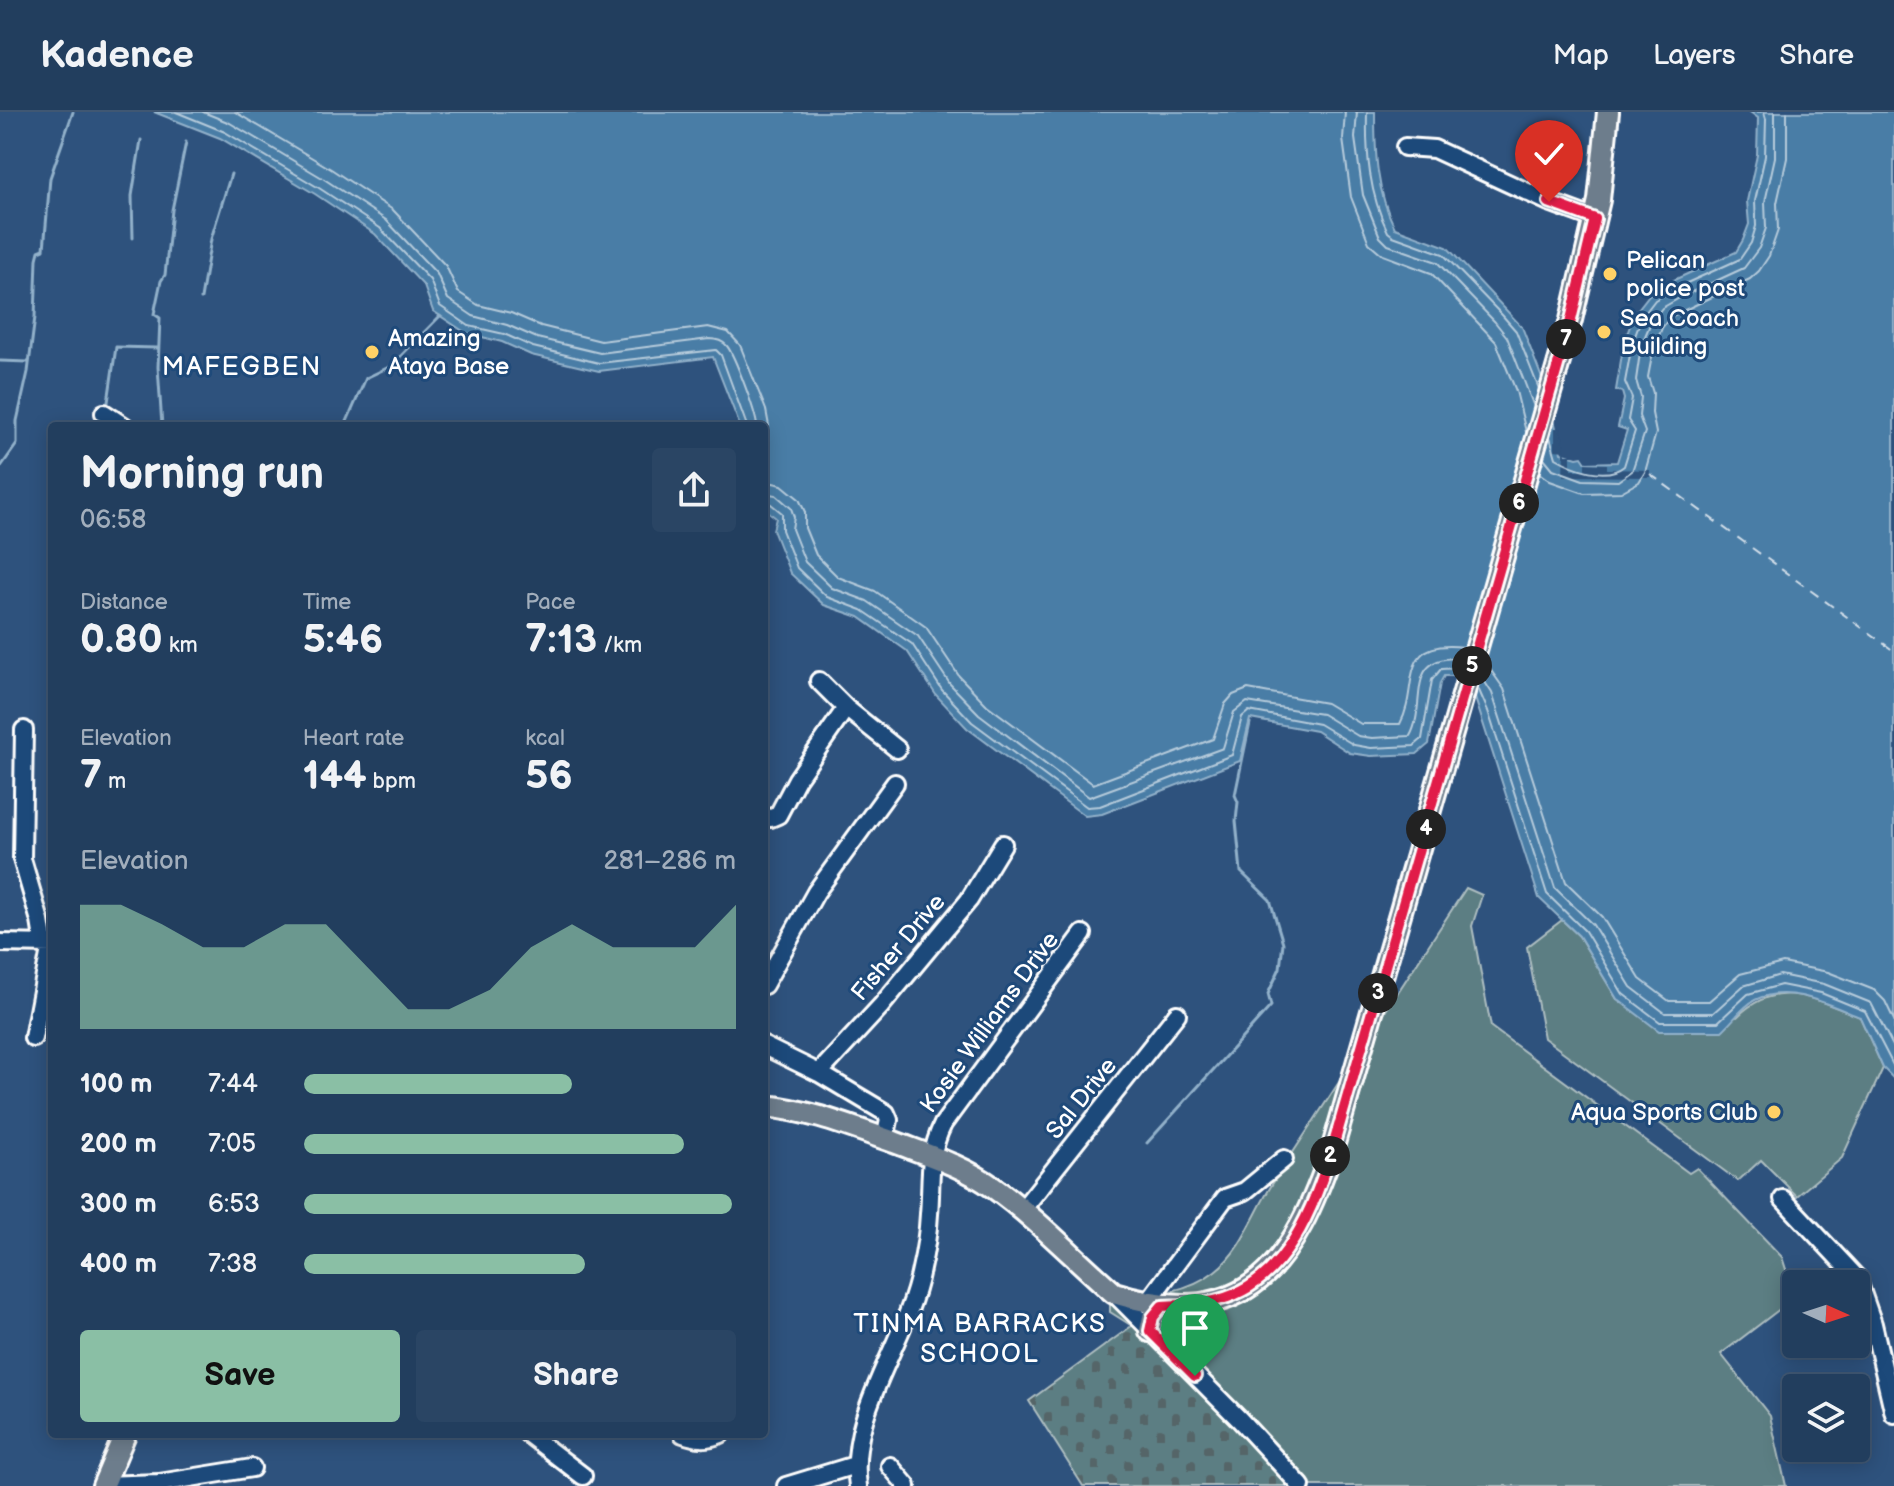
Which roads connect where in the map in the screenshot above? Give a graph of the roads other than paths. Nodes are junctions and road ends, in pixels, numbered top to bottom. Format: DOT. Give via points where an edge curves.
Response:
graph roads {
  1 [pos="1608,112"];
  2 [pos="1405,147"];
  3 [pos="1595,219"];
  4 [pos="104,413"];
  5 [pos="118,422"];
  6 [pos="819,681"];
  7 [pos="846,708"];
  8 [pos="24,730"];
  9 [pos="897,749"];
  10 [pos="895,783"];
  11 [pos="768,818"];
  12 [pos="1003,844"];
  13 [pos="1083,934"];
  14 [pos="48,941"];
  15 [pos="0,943"];
  16 [pos="48,944"];
  17 [pos="48,950"];
  18 [pos="768,978"];
  19 [pos="1177,1014"];
  20 [pos="33,1038"];
  21 [pos="768,1048"];
  22 [pos="819,1073"];
  23 [pos="768,1107"];
  24 [pos="885,1139"];
  25 [pos="933,1147"];
  26 [pos="1284,1159"];
  27 [pos="1783,1199"];
  28 [pos="1022,1210"];
  29 [pos="1114,1293"];
  30 [pos="1155,1304"];
  31 [pos="1150,1331"];
  32 [pos="1894,1414"];
  33 [pos="123,1438"];
  34 [pos="533,1438"];
  35 [pos="855,1465"];
  36 [pos="890,1466"];
  37 [pos="252,1468"];
  38 [pos="583,1476"];
  39 [pos="807,1483"];
  40 [pos="103,1486"];
  41 [pos="786,1486"];
  42 [pos="858,1486"];
  43 [pos="907,1486"];
  44 [pos="1301,1486"];
  1 -- 3 [label="main road"];
  2 -- 3 [label="street" via="1434,149"];
  3 -- 30 [label="main road" via="1418,856 1313,1205 1281,1259 1240,1292 1201,1303"];
  4 -- 5 [label="street"];
  6 -- 7 [label="street"];
  7 -- 9 [label="street"];
  7 -- 11 [label="street" via="778,815"];
  8 -- 14 [label="street" via="22,859"];
  10 -- 18 [label="street" via="816,892"];
  12 -- 22 [label="street, Fisher Drive" via="969,900"];
  13 -- 25 [label="street, Kosie Williams Drive" via="943,1124"];
  15 -- 16 [label="street"];
  17 -- 20 [label="street"];
  19 -- 28 [label="street, Sal Drive"];
  21 -- 22 [label="street"];
  22 -- 24 [label="street" via="889,1116"];
  23 -- 24 [label="main road"];
  24 -- 25 [label="main road"];
  25 -- 28 [label="main road"];
  25 -- 35 [label="street" via="921,1271 907,1320 863,1422"];
  26 -- 30 [label="street" via="1245,1191 1225,1198"];
  27 -- 32 [label="street" via="1857,1278"];
  28 -- 29 [label="main road"];
  29 -- 30 [label="main road"];
  29 -- 31 [label="street"];
  30 -- 31 [label="main road"];
  31 -- 44 [label="street"];
  33 -- 40 [label="main road"];
  34 -- 38 [label="street"];
  35 -- 39 [label="street"];
  35 -- 42 [label="street"];
  36 -- 43 [label="street"];
  37 -- 40 [label="street"];
  39 -- 41 [label="street"];
}
